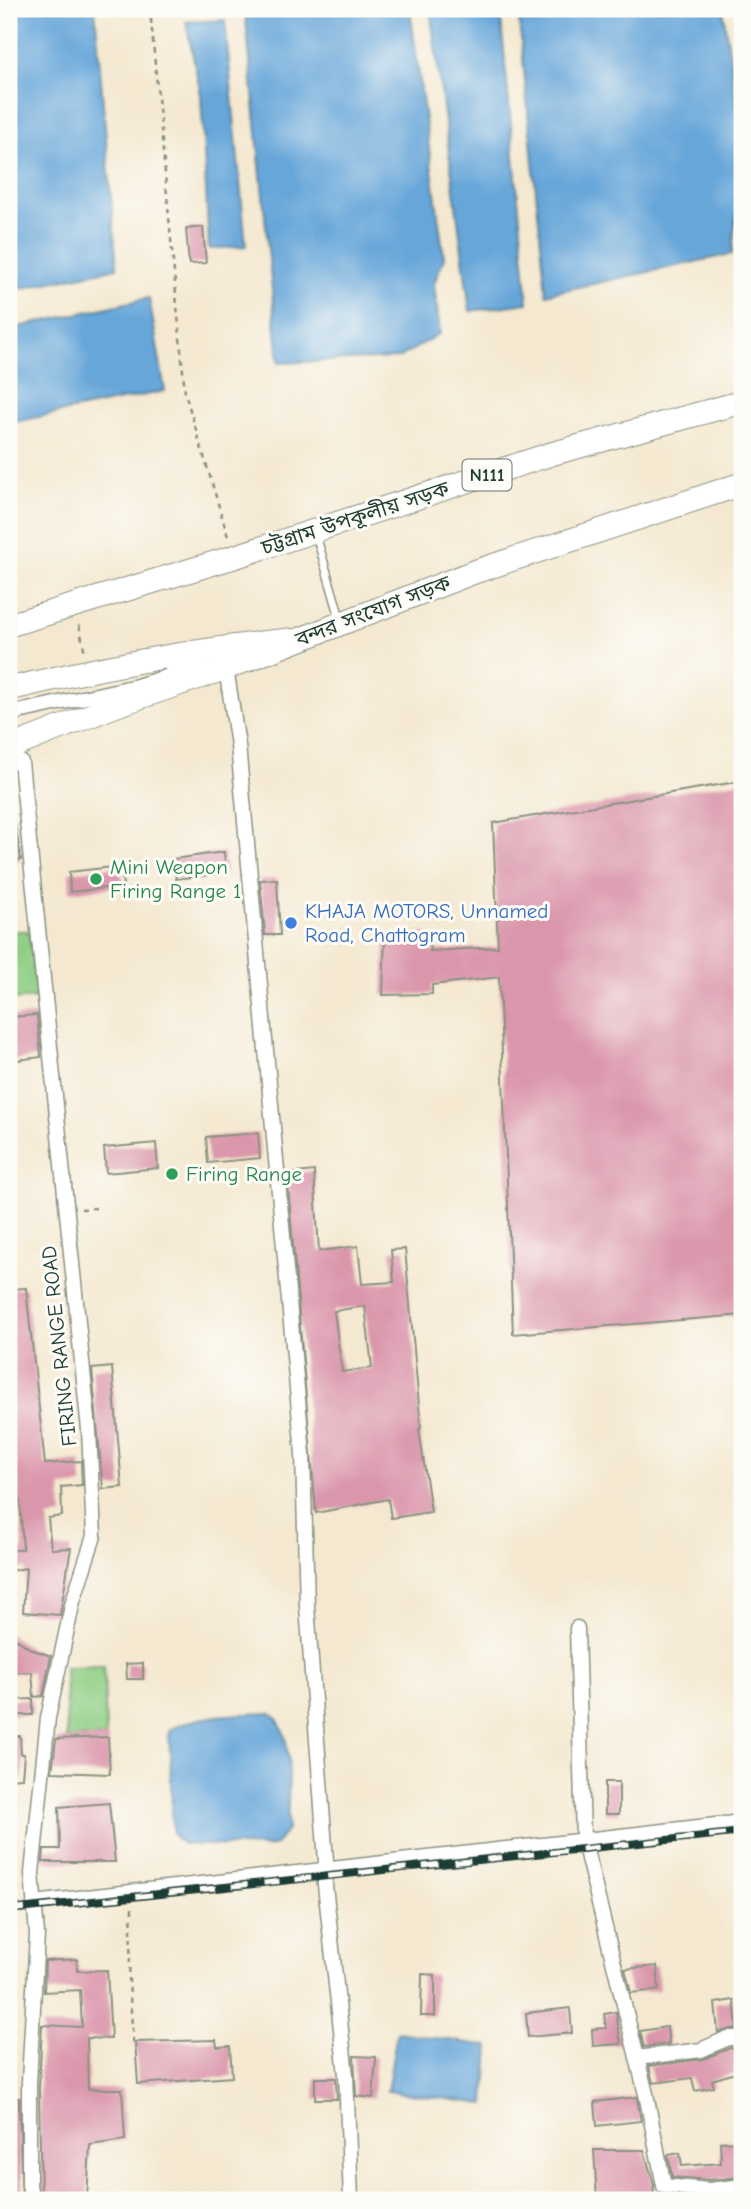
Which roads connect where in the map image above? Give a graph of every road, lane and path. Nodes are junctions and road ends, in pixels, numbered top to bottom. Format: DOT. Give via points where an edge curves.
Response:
graph roads {
  1 [pos="150,9"];
  2 [pos="742,402"];
  3 [pos="742,484"];
  4 [pos="315,531"];
  5 [pos="234,557"];
  6 [pos="74,605"];
  7 [pos="342,623"];
  8 [pos="9,625"];
  9 [pos="155,656"];
  10 [pos="223,658"];
  11 [pos="90,669"];
  12 [pos="173,675"];
  13 [pos="9,689"];
  14 [pos="9,714"];
  15 [pos="9,748"];
  16 [pos="9,762"];
  17 [pos="577,1628"];
  18 [pos="742,1822"];
  19 [pos="583,1838"];
  20 [pos="325,1868"];
  21 [pos="132,1891"];
  22 [pos="34,1902"];
  23 [pos="742,2038"];
  24 [pos="133,2042"];
  25 [pos="637,2059"];
  26 [pos="742,2186"];
  27 [pos="711,2195"];
  28 [pos="33,2200"];
  29 [pos="351,2200"];
  1 -- 5 [label="path" via="185,393"];
  2 -- 4 [label="main road, চট্টগ্রাম উপকূলীয় সড়ক / N111" via="551,454"];
  3 -- 7 [label="main road, বন্দর সংযোগ সড়ক" via="474,572"];
  4 -- 5 [label="main road, চট্টগ্রাম উপকূলীয় সড়ক / N111"];
  4 -- 7 [label="lane"];
  5 -- 6 [label="main road, চট্টগ্রাম উপকূলীয় সড়ক"];
  6 -- 8 [label="main road, চট্টগ্রাম উপকূলীয় সড়ক"];
  6 -- 11 [label="path"];
  7 -- 10 [label="main road, বন্দর সংযোগ সড়ক" via="302,639"];
  9 -- 10 [label="main road"];
  9 -- 11 [label="main road"];
  9 -- 12 [label="street" via="171,662"];
  10 -- 12 [label="street"];
  10 -- 15 [label="main road, বন্দর সংযোগ সড়ক"];
  10 -- 20 [label="street" via="239,758 303,1454 307,1606"];
  11 -- 13 [label="main road"];
  12 -- 14 [label="street"];
  16 -- 22 [label="street, FIRING RANGE ROAD" via="21,762 89,1430 94,1536 48,1718 32,1873"];
  17 -- 19 [label="street"];
  18 -- 19 [label="street"];
  19 -- 20 [label="street"];
  19 -- 25 [label="street"];
  20 -- 21 [label="street"];
  20 -- 29 [label="street" via="346,2075"];
  21 -- 22 [label="street"];
  21 -- 24 [label="path"];
  22 -- 28 [label="street, FIRING RANGE ROAD" via="37,1934 29,2082"];
  23 -- 25 [label="street" via="728,2038 701,2050"];
  25 -- 27 [label="street" via="664,2186"];
  26 -- 27 [label="street"];
}
